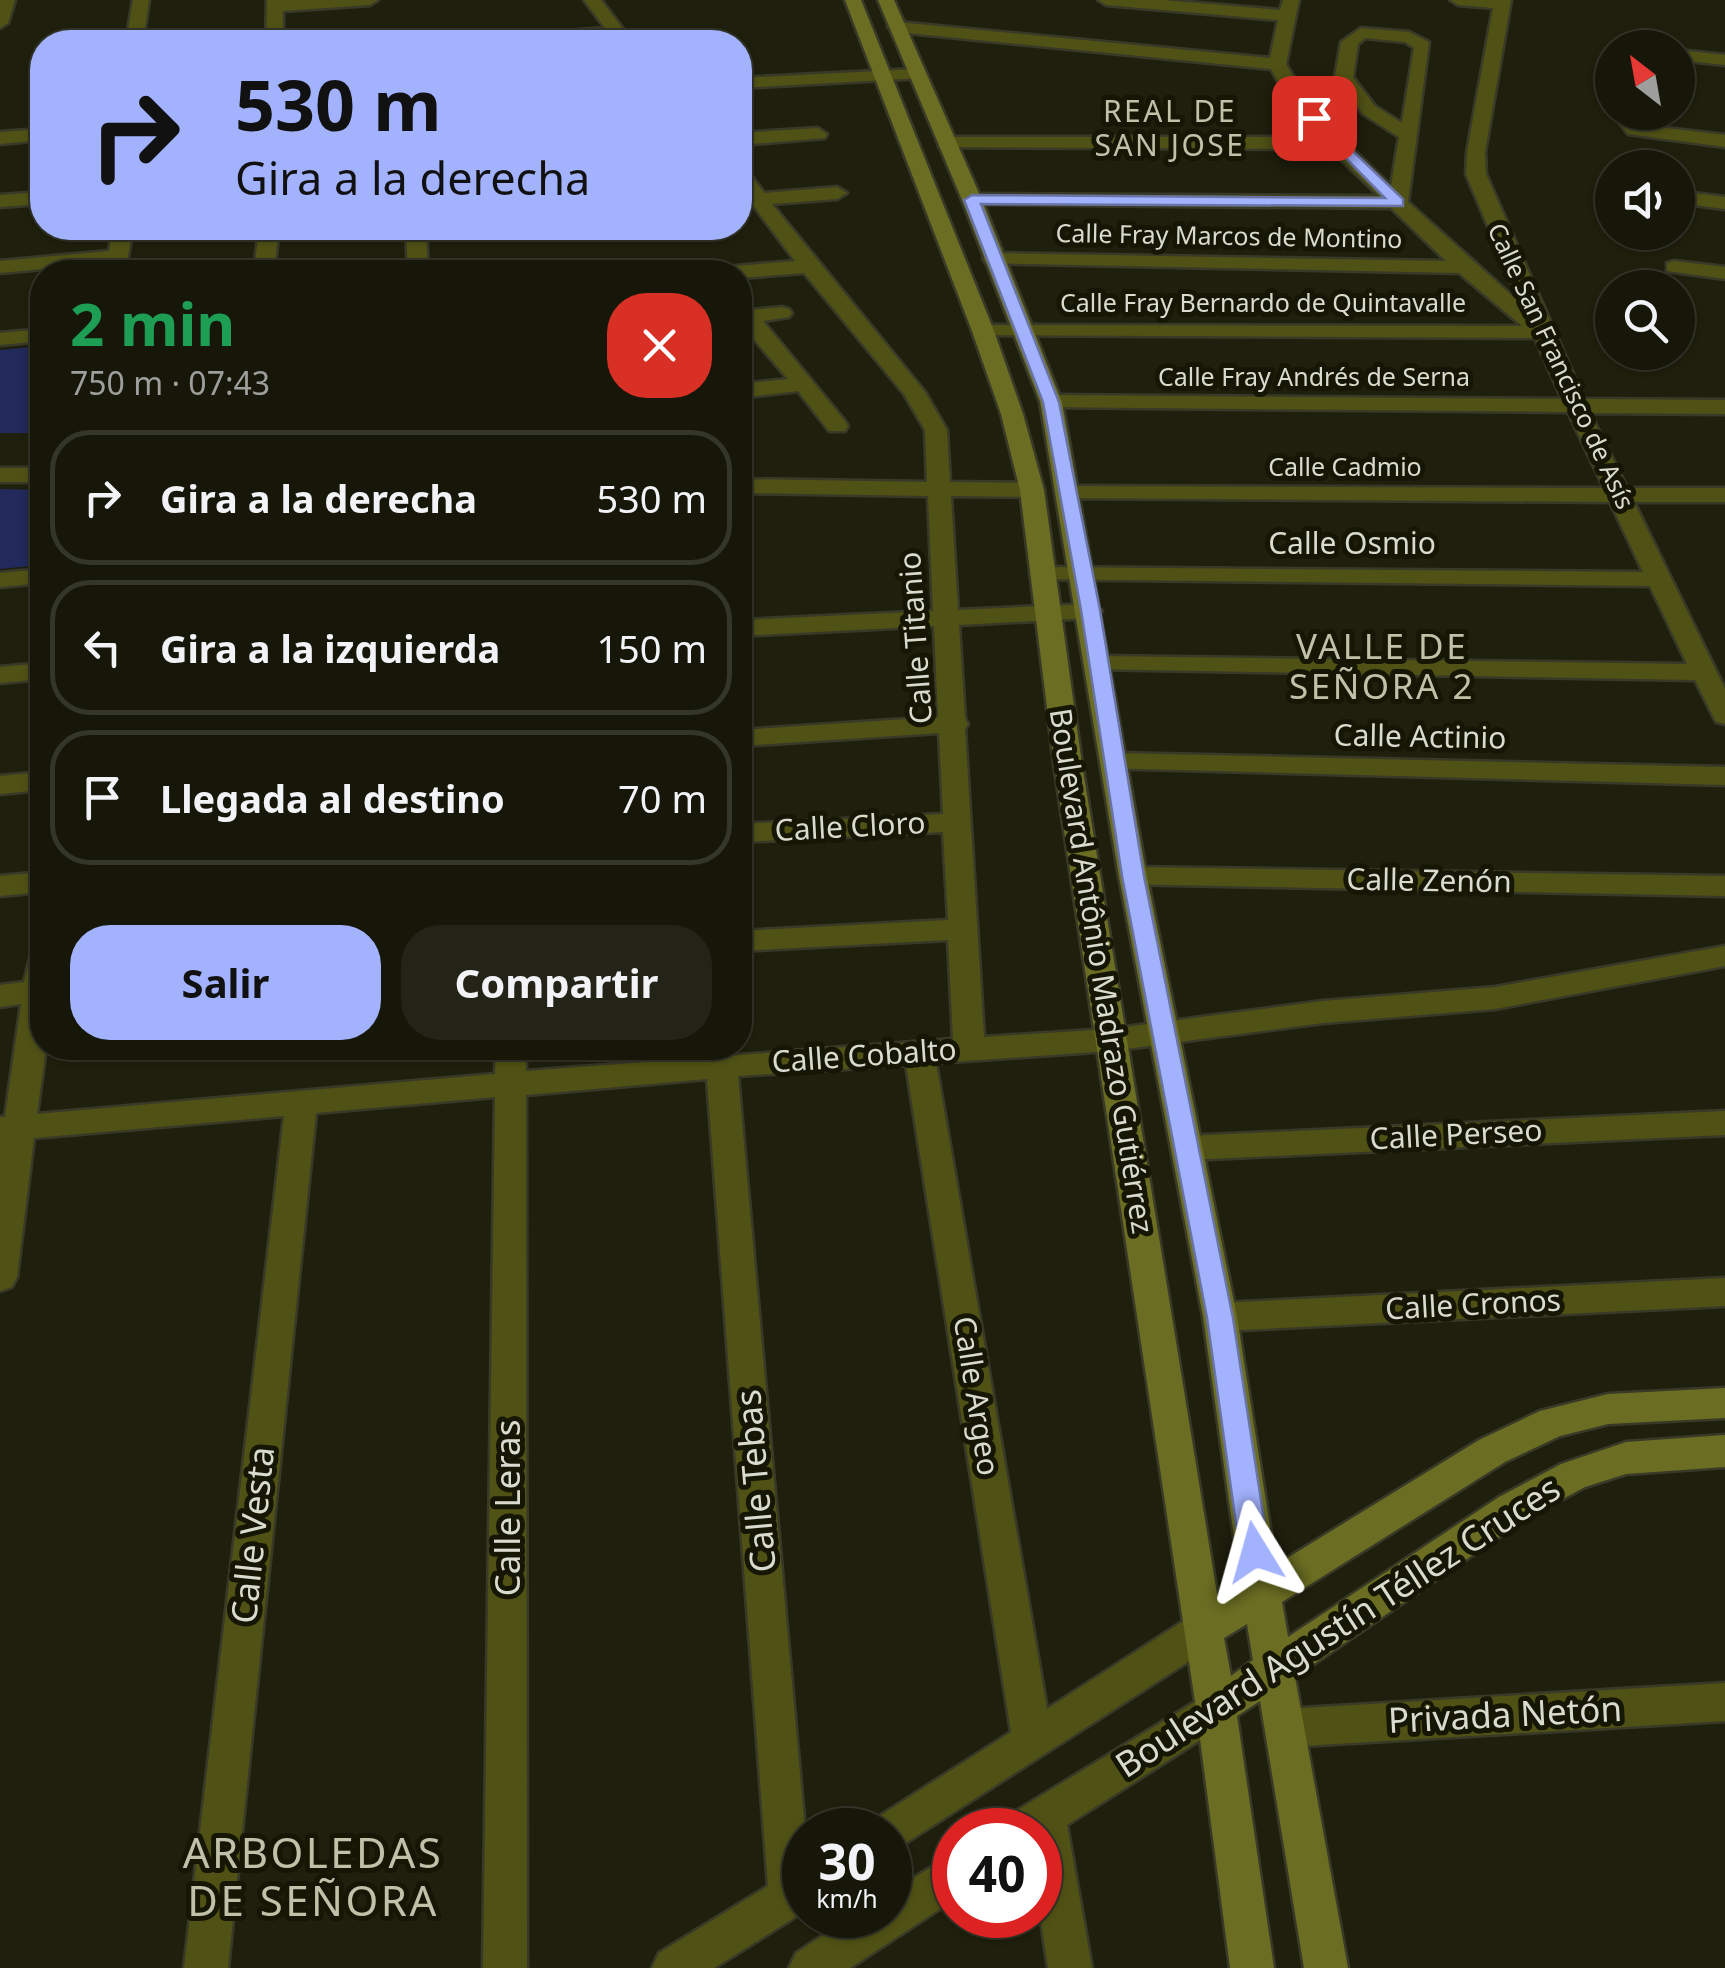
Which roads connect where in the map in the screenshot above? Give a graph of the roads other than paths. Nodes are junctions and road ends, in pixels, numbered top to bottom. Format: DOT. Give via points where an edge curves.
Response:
graph roads {
  1 [pos="7,0"];
  2 [pos="142,0"];
  3 [pos="370,0"];
  4 [pos="592,0"];
  5 [pos="853,0"];
  6 [pos="886,0"];
  7 [pos="1106,0"];
  8 [pos="1458,0"];
  9 [pos="1502,2"];
  10 [pos="276,3"];
  11 [pos="1288,8"];
  12 [pos="0,22"];
  13 [pos="897,28"];
  14 [pos="137,30"];
  15 [pos="275,30"];
  16 [pos="615,30"];
  17 [pos="1695,57"];
  18 [pos="1725,60"];
  19 [pos="1278,64"];
  20 [pos="916,74"];
  21 [pos="882,76"];
  22 [pos="752,82"];
  23 [pos="1635,130"];
  24 [pos="818,134"];
  25 [pos="1408,135"];
  26 [pos="30,136"];
  27 [pos="752,137"];
  28 [pos="0,138"];
  29 [pos="1725,141"];
  30 [pos="946,143"];
  31 [pos="1334,143"];
  32 [pos="837,193"];
  33 [pos="30,199"];
  34 [pos="752,200"];
  35 [pos="972,200"];
  36 [pos="1695,200"];
  37 [pos="0,201"];
  38 [pos="1398,202"];
  39 [pos="752,203"];
  40 [pos="1725,204"];
  41 [pos="993,259"];
  42 [pos="809,266"];
  43 [pos="30,267"];
  44 [pos="1464,267"];
  45 [pos="1674,267"];
  46 [pos="0,268"];
  47 [pos="752,271"];
  48 [pos="1725,273"];
  49 [pos="782,313"];
  50 [pos="752,316"];
  51 [pos="752,326"];
  52 [pos="1022,329"];
  53 [pos="984,330"];
  54 [pos="1542,332"];
  55 [pos="30,336"];
  56 [pos="0,339"];
  57 [pos="806,384"];
  58 [pos="752,390"];
  59 [pos="1051,402"];
  60 [pos="1576,406"];
  61 [pos="1725,407"];
  62 [pos="837,426"];
  63 [pos="0,475"];
  64 [pos="30,475"];
  65 [pos="752,486"];
  66 [pos="941,490"];
  67 [pos="1032,490"];
  68 [pos="1069,493"];
  69 [pos="1725,495"];
  70 [pos="1620,496"];
  71 [pos="1042,574"];
  72 [pos="1082,575"];
  73 [pos="30,577"];
  74 [pos="1661,579"];
  75 [pos="0,580"];
  76 [pos="1047,610"];
  77 [pos="1090,610"];
  78 [pos="945,616"];
  79 [pos="752,627"];
  80 [pos="1099,664"];
  81 [pos="30,672"];
  82 [pos="1705,672"];
  83 [pos="0,676"];
  84 [pos="1722,706"];
  85 [pos="955,724"];
  86 [pos="752,737"];
  87 [pos="1114,762"];
  88 [pos="1725,776"];
  89 [pos="30,782"];
  90 [pos="0,785"];
  91 [pos="959,822"];
  92 [pos="752,832"];
  93 [pos="1133,876"];
  94 [pos="30,883"];
  95 [pos="0,886"];
  96 [pos="1725,886"];
  97 [pos="962,929"];
  98 [pos="752,940"];
  99 [pos="1725,956"];
  100 [pos="30,992"];
  101 [pos="0,996"];
  102 [pos="1162,1032"];
  103 [pos="30,1035"];
  104 [pos="1110,1040"];
  105 [pos="970,1049"];
  106 [pos="919,1051"];
  107 [pos="511,1060"];
  108 [pos="722,1066"];
  109 [pos="511,1086"];
  110 [pos="301,1102"];
  111 [pos="1725,1123"];
  112 [pos="9,1128"];
  113 [pos="1188,1148"];
  114 [pos="1,1265"];
  115 [pos="1725,1292"];
  116 [pos="1220,1318"];
  117 [pos="1725,1404"];
  118 [pos="1725,1450"];
  119 [pos="1260,1592"];
  120 [pos="1202,1631"];
  121 [pos="1274,1670"];
  122 [pos="1725,1702"];
  123 [pos="1216,1708"];
  124 [pos="1285,1728"];
  125 [pos="1033,1742"];
  126 [pos="790,1808"];
  127 [pos="1058,1808"];
  128 [pos="912,1819"];
  129 [pos="932,1889"];
  130 [pos="782,1902"];
  131 [pos="1062,1936"];
  132 [pos="206,1968"];
  133 [pos="505,1968"];
  134 [pos="674,1968"];
  135 [pos="811,1968"];
  136 [pos="1070,1968"];
  137 [pos="1252,1968"];
  138 [pos="1326,1968"];
  1 -- 12 [label="street"];
  2 -- 14 [label="street"];
  3 -- 10 [label="street"];
  4 -- 16 [label="street"];
  5 -- 21 [label="street, Boulevard Antônio Madrazo Gutiérrez"];
  6 -- 13 [label="street, Boulevard Antônio Madrazo Gutiérrez"];
  7 -- 11 [label="street"];
  8 -- 9 [label="street"];
  9 -- 54 [label="street, Calle San Francisco de Asís" via="1476,174"];
  10 -- 15 [label="street"];
  11 -- 19 [label="street"];
  13 -- 19 [label="street"];
  13 -- 20 [label="street, Boulevard Antônio Madrazo Gutiérrez"];
  17 -- 18 [label="street"];
  19 -- 31 [label="street" via="1293,94"];
  20 -- 21 [label="street"];
  20 -- 30 [label="street, Boulevard Antônio Madrazo Gutiérrez"];
  21 -- 22 [label="street"];
  21 -- 53 [label="street, Boulevard Antônio Madrazo Gutiérrez"];
  23 -- 29 [label="street"];
  24 -- 27 [label="street"];
  25 -- 25 [label="street" via="1423,46 1409,37 1354,36 1343,69 1350,88 1369,110"];
  25 -- 38 [label="street"];
  26 -- 28 [label="street"];
  30 -- 31 [label="street"];
  30 -- 35 [label="street, Boulevard Antônio Madrazo Gutiérrez"];
  31 -- 38 [label="street"];
  32 -- 34 [label="street"];
  33 -- 37 [label="street"];
  35 -- 38 [label="street"];
  35 -- 41 [label="street, Boulevard Antônio Madrazo Gutiérrez"];
  36 -- 40 [label="street"];
  38 -- 44 [label="street"];
  39 -- 42 [label="street, Calle Titanio"];
  41 -- 44 [label="street, Calle Fray Marcos de Montino"];
  41 -- 52 [label="street, Boulevard Antônio Madrazo Gutiérrez"];
  42 -- 47 [label="street"];
  42 -- 66 [label="street, Calle Titanio" via="928,413 936,430"];
  43 -- 46 [label="street"];
  44 -- 54 [label="street"];
  45 -- 48 [label="street"];
  49 -- 50 [label="street"];
  51 -- 57 [label="street"];
  52 -- 53 [label="street, Calle Fray Bernardo de Quintavalle"];
  52 -- 54 [label="street, Calle Fray Bernardo de Quintavalle"];
  52 -- 59 [label="street, Boulevard Antônio Madrazo Gutiérrez"];
  53 -- 67 [label="street, Boulevard Antônio Madrazo Gutiérrez"];
  54 -- 60 [label="street, Calle San Francisco de Asís"];
  55 -- 56 [label="street"];
  57 -- 58 [label="street"];
  57 -- 62 [label="street"];
  59 -- 60 [label="street, Calle Fray Andrés de Serna"];
  59 -- 68 [label="street, Boulevard Antônio Madrazo Gutiérrez"];
  60 -- 61 [label="street, Calle Fray Andrés de Serna"];
  60 -- 70 [label="street, Calle San Francisco de Asís"];
  63 -- 64 [label="street"];
  65 -- 66 [label="street"];
  66 -- 67 [label="street"];
  66 -- 78 [label="street, Calle Titanio"];
  67 -- 71 [label="street, Boulevard Antônio Madrazo Gutiérrez"];
  68 -- 70 [label="street, Calle Cadmio"];
  68 -- 72 [label="street, Boulevard Antônio Madrazo Gutiérrez"];
  69 -- 70 [label="street, Calle Cadmio"];
  70 -- 74 [label="street, Calle San Francisco de Asís"];
  71 -- 72 [label="street, Calle Osmio"];
  71 -- 76 [label="street, Boulevard Antônio Madrazo Gutiérrez"];
  72 -- 74 [label="street, Calle Osmio"];
  72 -- 77 [label="street, Boulevard Antônio Madrazo Gutiérrez"];
  73 -- 75 [label="street"];
  74 -- 82 [label="street, Calle San Francisco de Asís"];
  76 -- 77 [label="street"];
  76 -- 78 [label="street"];
  76 -- 104 [label="street, Boulevard Antônio Madrazo Gutiérrez"];
  77 -- 80 [label="street, Boulevard Antônio Madrazo Gutiérrez"];
  78 -- 79 [label="street"];
  78 -- 85 [label="street, Calle Titanio"];
  80 -- 82 [label="street"];
  80 -- 87 [label="street, Boulevard Antônio Madrazo Gutiérrez"];
  81 -- 83 [label="street"];
  82 -- 84 [label="street, Calle San Francisco de Asís"];
  85 -- 86 [label="street"];
  85 -- 91 [label="street, Calle Titanio"];
  87 -- 88 [label="street, Calle Actinio"];
  87 -- 93 [label="street, Boulevard Antônio Madrazo Gutiérrez"];
  89 -- 90 [label="street"];
  91 -- 92 [label="street, Calle Cloro"];
  91 -- 97 [label="street, Calle Titanio"];
  93 -- 96 [label="street, Calle Zenón"];
  93 -- 102 [label="street, Boulevard Antônio Madrazo Gutiérrez"];
  94 -- 95 [label="street"];
  97 -- 98 [label="street"];
  97 -- 105 [label="street, Calle Titanio"];
  99 -- 102 [label="street, Calle Cobalto" via="1495,998"];
  100 -- 101 [label="street"];
  102 -- 104 [label="street, Calle Cobalto"];
  102 -- 113 [label="street, Boulevard Antônio Madrazo Gutiérrez"];
  103 -- 112 [label="street"];
  104 -- 105 [label="street, Calle Cobalto"];
  104 -- 120 [label="street, Boulevard Antônio Madrazo Gutiérrez"];
  105 -- 106 [label="street, Calle Cobalto"];
  106 -- 108 [label="street, Calle Cobalto"];
  106 -- 125 [label="street, Calle Argeo"];
  107 -- 109 [label="street, Calle Leras"];
  108 -- 109 [label="street, Calle Cobalto"];
  108 -- 126 [label="street, Calle Tebas"];
  109 -- 110 [label="street, Calle Cobalto"];
  109 -- 133 [label="street, Calle Leras"];
  110 -- 112 [label="street, Calle Cobalto"];
  110 -- 132 [label="street, Calle Vesta"];
  111 -- 113 [label="street, Calle Perseo"];
  112 -- 114 [label="street"];
  113 -- 116 [label="street, Boulevard Antônio Madrazo Gutiérrez"];
  115 -- 116 [label="street, Calle Cronos"];
  116 -- 119 [label="street, Boulevard Antônio Madrazo Gutiérrez"];
  117 -- 119 [label="street, Boulevard Agustín Téllez Cruces" via="1608,1409 1553,1422 1492,1451"];
  118 -- 121 [label="street, Boulevard Agustín Téllez Cruces" via="1626,1458 1574,1475 1512,1508"];
  119 -- 120 [label="street, Boulevard Agustín Téllez Cruces"];
  119 -- 121 [label="street, Boulevard Antônio Madrazo Gutiérrez"];
  120 -- 123 [label="street, Boulevard Antônio Madrazo Gutiérrez"];
  120 -- 125 [label="street, Boulevard Agustín Téllez Cruces"];
  121 -- 123 [label="street, Boulevard Agustín Téllez Cruces"];
  121 -- 124 [label="street, Boulevard Antônio Madrazo Gutiérrez"];
  122 -- 124 [label="street, Privada Netón"];
  123 -- 127 [label="street, Boulevard Agustín Téllez Cruces"];
  123 -- 137 [label="street, Boulevard Antônio Madrazo Gutiérrez"];
  124 -- 138 [label="street, Boulevard Antônio Madrazo Gutiérrez"];
  125 -- 128 [label="street, Boulevard Agustín Téllez Cruces"];
  129 -- 135 [label="street"];
  130 -- 134 [label="street"];
  131 -- 136 [label="street"];
}
